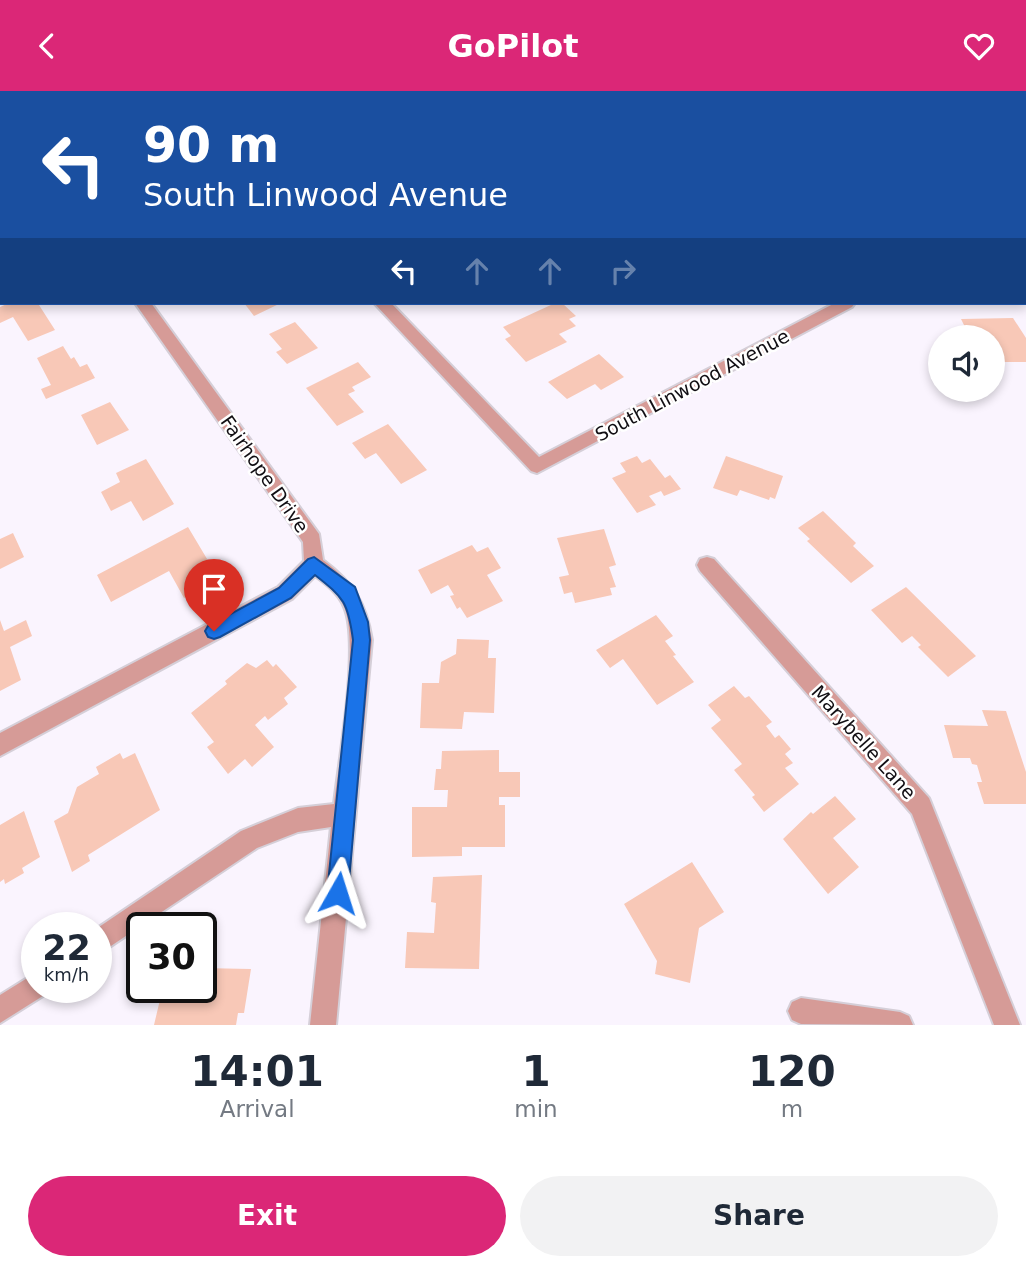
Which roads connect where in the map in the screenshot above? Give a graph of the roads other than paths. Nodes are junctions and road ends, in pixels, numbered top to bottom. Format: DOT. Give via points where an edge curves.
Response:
graph roads {
  1 [pos="145,305"];
  2 [pos="384,305"];
  3 [pos="843,305"];
  4 [pos="314,564"];
  5 [pos="707,565"];
  6 [pos="0,745"];
  7 [pos="346,814"];
  8 [pos="112,933"];
  9 [pos="21,996"];
  10 [pos="0,1010"];
  11 [pos="801,1011"];
  12 [pos="323,1025"];
  13 [pos="900,1025"];
  14 [pos="1007,1025"];
  1 -- 4 [label="street, Fairhope Drive" via="312,540"];
  2 -- 3 [label="street, South Linwood Avenue" via="537,466"];
  4 -- 6 [label="street" via="285,593"];
  4 -- 7 [label="street" via="349,592 362,640"];
  5 -- 14 [label="street, Marybelle Lane" via="921,806"];
  7 -- 8 [label="street" via="298,820 249,839"];
  7 -- 12 [label="street"];
  9 -- 10 [label="street"];
  11 -- 13 [label="street"];
}
